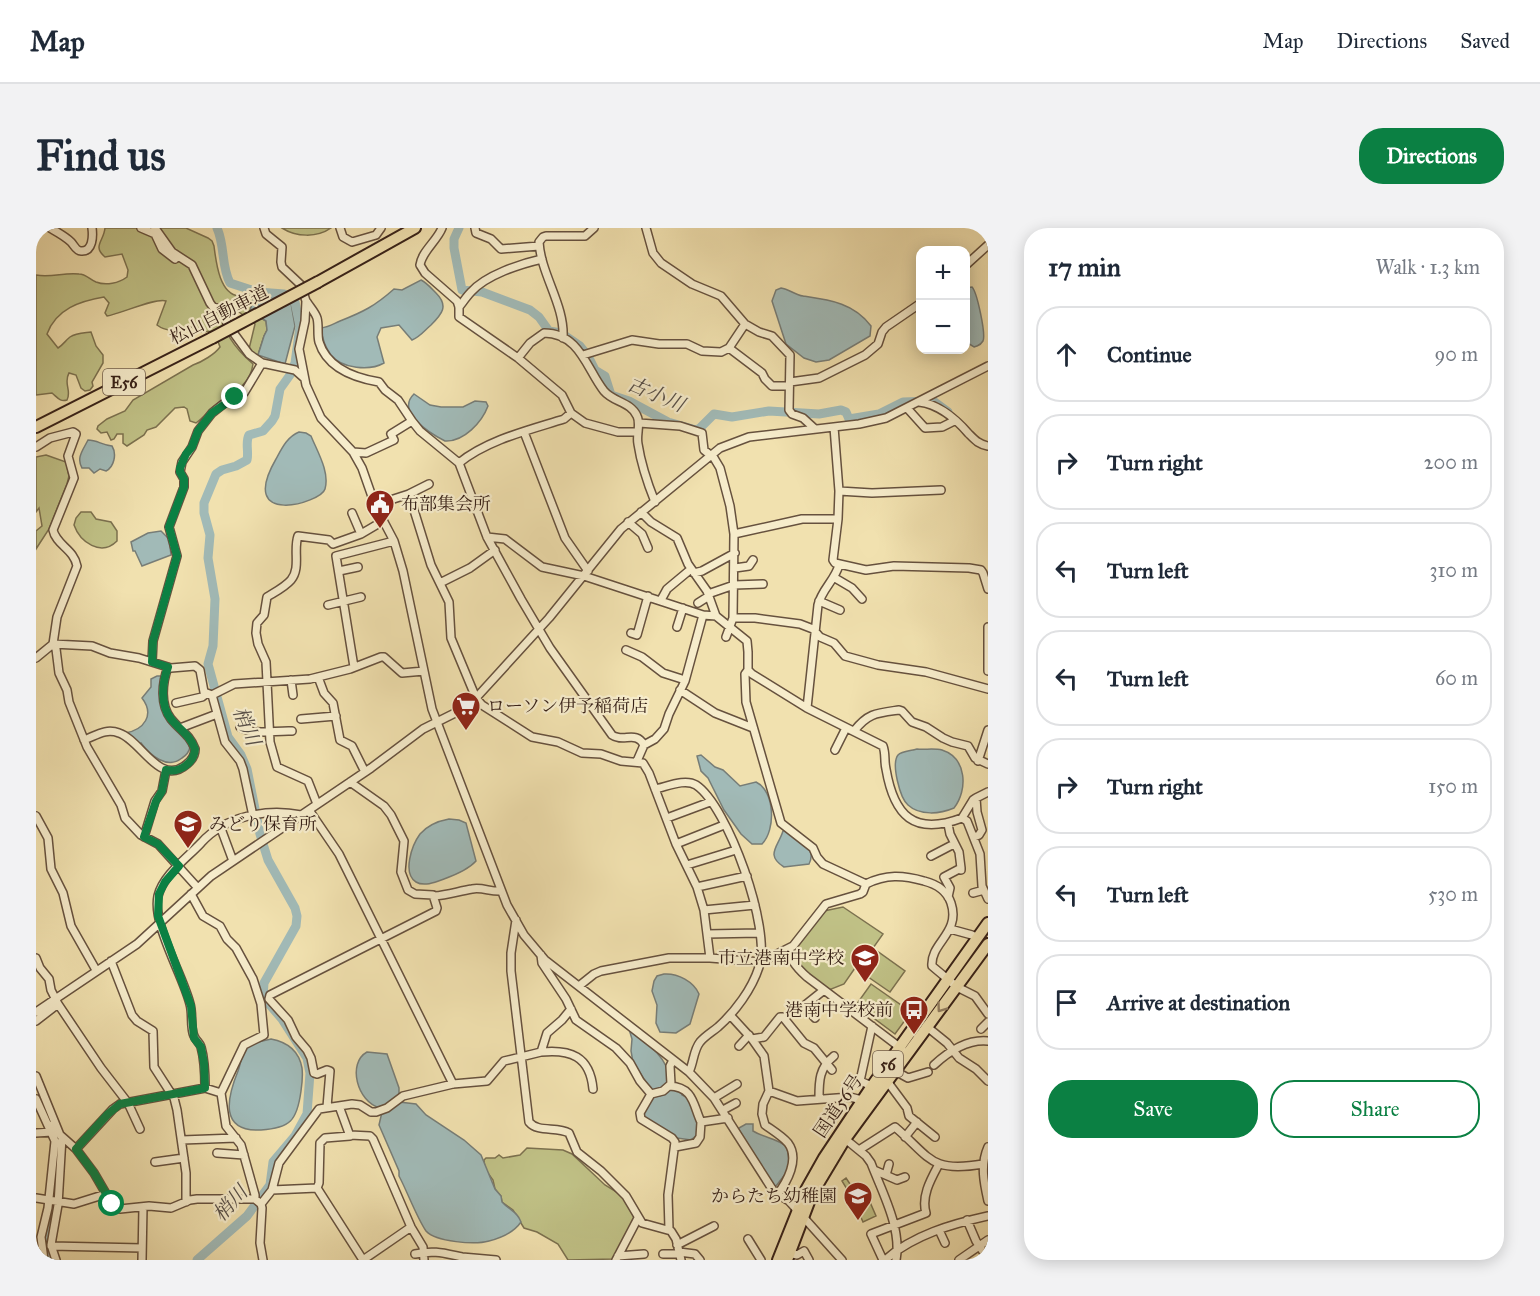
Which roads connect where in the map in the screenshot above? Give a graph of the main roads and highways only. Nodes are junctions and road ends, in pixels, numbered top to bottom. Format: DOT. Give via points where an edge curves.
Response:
graph roads {
  1 [pos="415,228"];
  2 [pos="36,427"];
  3 [pos="988,923"];
  4 [pos="988,944"];
  5 [pos="952,984"];
  6 [pos="904,1050"];
  7 [pos="842,1136"];
  8 [pos="800,1213"];
  9 [pos="788,1256"];
  10 [pos="778,1260"];
  1 -- 2 [label="highway, 松山自動車道 / E56, bridge" via="212,338"];
  3 -- 5 [label="highway, 国道56号 / 56"];
  4 -- 5 [label="highway, 国道56号 / 56"];
  5 -- 6 [label="highway, 国道56号 / 56"];
  6 -- 7 [label="highway, 国道56号 / 56" via="872,1086"];
  6 -- 7 [label="highway, 国道56号 / 56" via="895,1071"];
  7 -- 8 [label="highway, 国道56号 / 56"];
  8 -- 9 [label="highway, 国道56号 / 56"];
  8 -- 10 [label="highway, 国道56号 / 56"];
}
